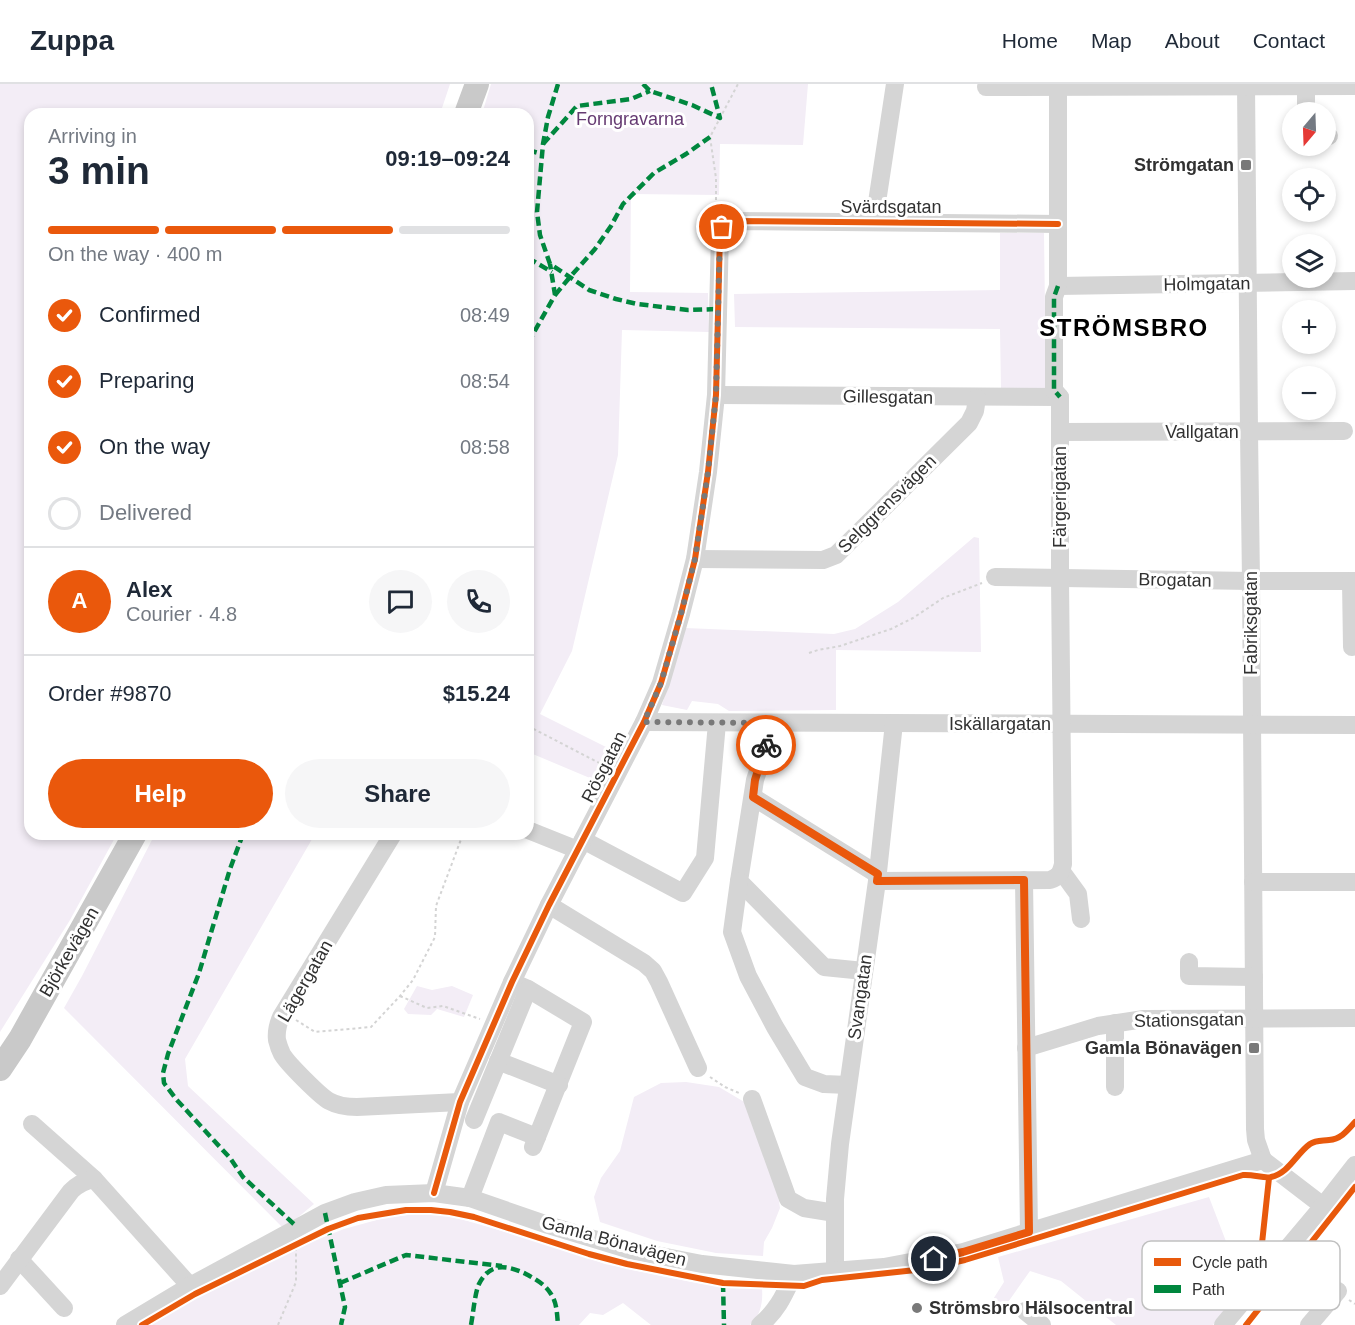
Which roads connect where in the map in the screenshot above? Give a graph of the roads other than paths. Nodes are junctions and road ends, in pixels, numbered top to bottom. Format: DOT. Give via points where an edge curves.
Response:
graph roads {
  1 [pos="477,84"];
  2 [pos="895,84"];
  3 [pos="1058,85"];
  4 [pos="1246,85"];
  5 [pos="1306,86"];
  6 [pos="1355,86"];
  7 [pos="986,87"];
  8 [pos="1306,102"];
  9 [pos="468,108"];
  10 [pos="874,222"];
  11 [pos="1058,224"];
  12 [pos="724,225"];
  13 [pos="1355,281"];
  14 [pos="1248,283"];
  15 [pos="1059,286"];
  16 [pos="716,395"];
  17 [pos="977,398"];
  18 [pos="1060,398"];
  19 [pos="1344,431"];
  20 [pos="1060,432"];
  21 [pos="1249,432"];
  22 [pos="695,559"];
  23 [pos="995,577"];
  24 [pos="1060,579"];
  25 [pos="1251,581"];
  26 [pos="1353,581"];
  27 [pos="1352,647"];
  28 [pos="644,722"];
  29 [pos="717,723"];
  30 [pos="774,723"];
  31 [pos="894,723"];
  32 [pos="1062,724"];
  33 [pos="1251,725"];
  34 [pos="1355,726"];
  35 [pos="753,797"];
  36 [pos="534,832"];
  37 [pos="132,840"];
  38 [pos="389,840"];
  39 [pos="581,845"];
  40 [pos="1062,872"];
  41 [pos="877,878"];
  42 [pos="1024,880"];
  43 [pos="739,881"];
  44 [pos="1253,882"];
  45 [pos="1355,882"];
  46 [pos="549,905"];
  47 [pos="1081,919"];
  48 [pos="1189,962"];
  49 [pos="864,971"];
  50 [pos="1254,977"];
  51 [pos="520,986"];
  52 [pos="1254,1018"];
  53 [pos="1355,1018"];
  54 [pos="1115,1023"];
  55 [pos="1026,1048"];
  56 [pos="498,1061"];
  57 [pos="698,1068"];
  58 [pos="0,1070"];
  59 [pos="558,1085"];
  60 [pos="848,1085"];
  61 [pos="1115,1087"];
  62 [pos="752,1099"];
  63 [pos="460,1102"];
  64 [pos="474,1120"];
  65 [pos="32,1124"];
  66 [pos="1263,1160"];
  67 [pos="1355,1165"];
  68 [pos="94,1179"];
  69 [pos="434,1193"];
  70 [pos="470,1198"];
  71 [pos="1323,1206"];
  72 [pos="835,1213"];
  73 [pos="1029,1232"];
  74 [pos="1295,1241"];
  75 [pos="19,1259"];
  76 [pos="835,1272"];
  77 [pos="794,1274"];
  78 [pos="0,1286"];
  79 [pos="190,1286"];
  80 [pos="64,1308"];
  81 [pos="1238,1310"];
  82 [pos="1322,1310"];
  83 [pos="1025,1311"];
  84 [pos="1227,1324"];
  85 [pos="125,1325"];
  86 [pos="760,1325"];
  87 [pos="1042,1325"];
  88 [pos="1309,1325"];
  1 -- 9 [label="main road"];
  2 -- 10 [label="street"];
  3 -- 4 [label="street"];
  3 -- 7 [label="street"];
  3 -- 11 [label="street, Färgerigatan"];
  4 -- 5 [label="street"];
  4 -- 14 [label="street, Fabriksgatan"];
  5 -- 6 [label="street"];
  5 -- 8 [label="street"];
  10 -- 11 [label="street, Svärdsgatan"];
  10 -- 12 [label="street, Svärdsgatan" via="735,221"];
  11 -- 15 [label="street, Färgerigatan"];
  12 -- 16 [label="street, Rösgatan" via="720,233"];
  13 -- 14 [label="street, Holmgatan"];
  14 -- 15 [label="street, Holmgatan"];
  14 -- 21 [label="street, Fabriksgatan"];
  15 -- 18 [label="street, Färgerigatan" via="1054,297 1054,390"];
  16 -- 17 [label="street, Gillesgatan"];
  16 -- 22 [label="street, Rösgatan"];
  17 -- 18 [label="street, Gillesgatan"];
  17 -- 22 [label="street, Selggrensvägen" via="969,423 829,559"];
  18 -- 20 [label="street, Färgerigatan"];
  19 -- 21 [label="street, Vallgatan"];
  20 -- 21 [label="street, Vallgatan"];
  20 -- 24 [label="street, Färgerigatan"];
  21 -- 25 [label="street, Fabriksgatan"];
  22 -- 28 [label="street, Rösgatan" via="661,683"];
  23 -- 24 [label="street, Brogatan"];
  24 -- 25 [label="street, Brogatan"];
  24 -- 32 [label="street, Färgerigatan"];
  25 -- 26 [label="street, Brogatan"];
  25 -- 33 [label="street, Fabriksgatan"];
  26 -- 27 [label="street"];
  28 -- 29 [label="street, Iskällargatan"];
  28 -- 39 [label="street, Rösgatan"];
  29 -- 30 [label="street, Iskällargatan"];
  29 -- 39 [label="street" via="705,858 683,893"];
  30 -- 31 [label="street, Iskällargatan"];
  30 -- 35 [label="street"];
  31 -- 32 [label="street, Iskällargatan"];
  31 -- 41 [label="street, Svangatan"];
  32 -- 33 [label="street, Iskällargatan"];
  32 -- 40 [label="street, Färgerigatan"];
  33 -- 34 [label="street, Iskällargatan"];
  33 -- 44 [label="street, Fabriksgatan"];
  35 -- 41 [label="street"];
  35 -- 43 [label="street"];
  36 -- 39 [label="street"];
  37 -- 58 [label="main road, Björkevägen"];
  38 -- 63 [label="street, Lägergatan" via="284,1013 277,1041 282,1054 324,1097 346,1107"];
  39 -- 46 [label="street, Rösgatan"];
  40 -- 42 [label="street" via="1050,880"];
  40 -- 47 [label="street" via="1078,894"];
  41 -- 42 [label="street"];
  41 -- 49 [label="street, Svangatan"];
  42 -- 55 [label="street"];
  43 -- 49 [label="street" via="824,967"];
  43 -- 60 [label="street" via="732,932 748,976 806,1077 824,1084"];
  44 -- 45 [label="street"];
  44 -- 50 [label="street, Fabriksgatan"];
  46 -- 51 [label="street, Rösgatan"];
  46 -- 57 [label="street" via="653,971"];
  48 -- 50 [label="street" via="1189,976"];
  49 -- 60 [label="street, Svangatan"];
  50 -- 52 [label="street, Fabriksgatan"];
  51 -- 56 [label="street"];
  51 -- 59 [label="street" via="583,1022"];
  51 -- 63 [label="street, Rösgatan" via="494,1024"];
  52 -- 53 [label="street, Stationsgatan"];
  52 -- 54 [label="street, Stationsgatan" via="1158,1018"];
  52 -- 66 [label="street, Fabriksgatan" via="1255,1130"];
  54 -- 55 [label="street, Stationsgatan"];
  54 -- 61 [label="street"];
  55 -- 73 [label="street"];
  56 -- 59 [label="street"];
  56 -- 64 [label="street"];
  59 -- 70 [label="street" via="535,1142 499,1122"];
  60 -- 72 [label="street, Svangatan"];
  62 -- 72 [label="street" via="788,1199 804,1208"];
  63 -- 69 [label="street, Rösgatan"];
  65 -- 68 [label="street"];
  66 -- 71 [label="street"];
  66 -- 73 [label="street, Gamla Bönavägen"];
  67 -- 71 [label="street"];
  68 -- 75 [label="street" via="71,1191"];
  68 -- 79 [label="street"];
  69 -- 70 [label="street, Gamla Bönavägen"];
  69 -- 79 [label="street, Gamla Bönavägen" via="386,1195 334,1209"];
  70 -- 77 [label="street, Gamla Bönavägen" via="630,1250 702,1264"];
  71 -- 74 [label="street"];
  72 -- 76 [label="street, Svangatan"];
  73 -- 76 [label="street, Gamla Bönavägen" via="934,1259"];
  75 -- 78 [label="street"];
  75 -- 80 [label="street"];
  76 -- 77 [label="street, Gamla Bönavägen"];
  77 -- 86 [label="street" via="778,1306"];
  79 -- 85 [label="street, Gamla Bönavägen"];
  81 -- 84 [label="street"];
  82 -- 88 [label="street"];
  83 -- 87 [label="street"];
}
